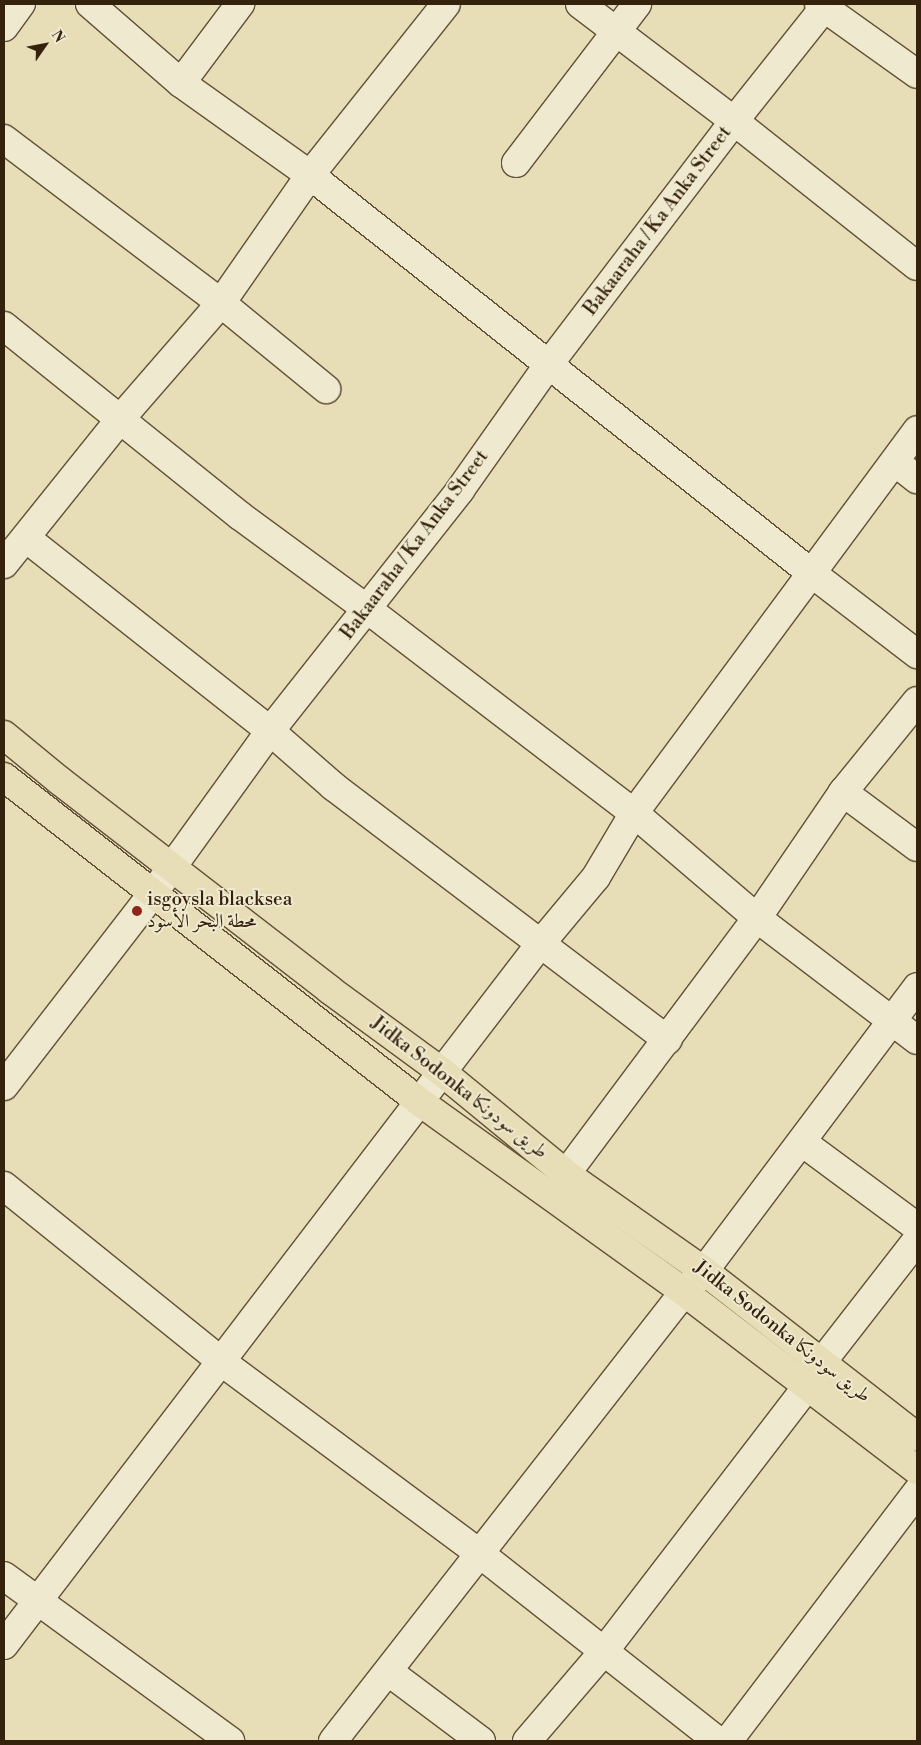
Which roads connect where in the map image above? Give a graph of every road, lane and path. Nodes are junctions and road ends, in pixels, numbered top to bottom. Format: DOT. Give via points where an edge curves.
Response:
graph roads {
  1 [pos="21,4"];
  2 [pos="90,4"];
  3 [pos="240,4"];
  4 [pos="446,4"];
  5 [pos="580,4"];
  6 [pos="637,4"];
  7 [pos="823,5"];
  8 [pos="4,27"];
  9 [pos="616,33"];
  10 [pos="917,74"];
  11 [pos="181,83"];
  12 [pos="734,121"];
  13 [pos="4,139"];
  14 [pos="516,163"];
  15 [pos="310,175"];
  16 [pos="917,266"];
  17 [pos="221,303"];
  18 [pos="4,326"];
  19 [pos="549,364"];
  20 [pos="326,389"];
  21 [pos="121,418"];
  22 [pos="917,430"];
  23 [pos="895,462"];
  24 [pos="917,480"];
  25 [pos="26,538"];
  26 [pos="4,564"];
  27 [pos="810,572"];
  28 [pos="367,609"];
  29 [pos="917,654"];
  30 [pos="917,701"];
  31 [pos="270,731"];
  32 [pos="4,735"];
  33 [pos="4,777"];
  34 [pos="843,792"];
  35 [pos="634,813"];
  36 [pos="917,848"];
  37 [pos="172,867"];
  38 [pos="154,892"];
  39 [pos="757,918"];
  40 [pos="541,944"];
  41 [pos="917,986"];
  42 [pos="892,1020"];
  43 [pos="668,1040"];
  44 [pos="917,1040"];
  45 [pos="442,1072"];
  46 [pos="4,1086"];
  47 [pos="420,1102"];
  48 [pos="802,1142"];
  49 [pos="566,1174"];
  50 [pos="4,1186"];
  51 [pos="917,1227"];
  52 [pos="917,1240"];
  53 [pos="704,1271"];
  54 [pos="684,1292"];
  55 [pos="222,1362"];
  56 [pos="822,1362"];
  57 [pos="808,1385"];
  58 [pos="917,1437"];
  59 [pos="917,1470"];
  60 [pos="917,1492"];
  61 [pos="479,1553"];
  62 [pos="4,1576"];
  63 [pos="38,1602"];
  64 [pos="4,1645"];
  65 [pos="605,1650"];
  66 [pos="389,1672"];
  67 [pos="230,1741"];
  68 [pos="333,1741"];
  69 [pos="480,1741"];
  70 [pos="527,1741"];
  71 [pos="718,1741"];
  72 [pos="728,1741"];
  1 -- 8 [label="street"];
  2 -- 11 [label="street"];
  3 -- 11 [label="street"];
  4 -- 15 [label="street"];
  5 -- 9 [label="street"];
  6 -- 9 [label="street"];
  7 -- 10 [label="street"];
  7 -- 12 [label="street, Bakaaraha / Ka Anka Street"];
  9 -- 12 [label="street"];
  9 -- 14 [label="street"];
  11 -- 15 [label="street"];
  12 -- 16 [label="street"];
  12 -- 19 [label="street, Bakaaraha / Ka Anka Street"];
  13 -- 17 [label="street"];
  15 -- 17 [label="street"];
  15 -- 19 [label="street"];
  17 -- 20 [label="street"];
  17 -- 21 [label="street"];
  18 -- 21 [label="street"];
  19 -- 27 [label="street"];
  19 -- 28 [label="street, Bakaaraha / Ka Anka Street" via="460,490"];
  21 -- 25 [label="street"];
  21 -- 28 [label="street" via="239,515"];
  22 -- 23 [label="street"];
  23 -- 24 [label="street"];
  23 -- 27 [label="street"];
  25 -- 26 [label="street"];
  25 -- 31 [label="street"];
  27 -- 29 [label="street"];
  27 -- 35 [label="street"];
  28 -- 31 [label="street, Bakaaraha / Ka Anka Street"];
  28 -- 35 [label="street"];
  30 -- 34 [label="street"];
  31 -- 37 [label="street, Bakaaraha / Ka Anka Street"];
  31 -- 40 [label="street" via="333,786"];
  32 -- 37 [label="main road, Jidka Sodonka طريق سودونكا"];
  33 -- 38 [label="main road, Jidka Sodonka طريق سودونكا"];
  34 -- 36 [label="street"];
  34 -- 39 [label="street"];
  35 -- 39 [label="street"];
  35 -- 40 [label="street" via="596,877"];
  37 -- 38 [label="street, Bakaaraha / Ka Anka Street"];
  37 -- 45 [label="main road, Jidka Sodonka طريق سودونكا"];
  38 -- 46 [label="street, Bakaaraha / Ka Anka Street"];
  38 -- 47 [label="main road, Jidka Sodonka طريق سودونكا"];
  39 -- 42 [label="street"];
  39 -- 43 [label="street"];
  40 -- 43 [label="street"];
  40 -- 45 [label="street"];
  41 -- 42 [label="street"];
  42 -- 44 [label="street"];
  42 -- 48 [label="street"];
  43 -- 49 [label="street"];
  45 -- 47 [label="street"];
  45 -- 49 [label="main road, Jidka Sodonka طريق سودونكا"];
  47 -- 54 [label="main road, Jidka Sodonka طريق سودونكا"];
  47 -- 55 [label="street"];
  48 -- 51 [label="street"];
  48 -- 53 [label="street"];
  49 -- 53 [label="main road, Jidka Sodonka طريق سودونكا"];
  50 -- 55 [label="street"];
  52 -- 56 [label="street"];
  53 -- 54 [label="street"];
  53 -- 56 [label="main road, Jidka Sodonka طريق سودونكا"];
  54 -- 57 [label="main road, Jidka Sodonka طريق سودونكا"];
  54 -- 61 [label="street"];
  55 -- 61 [label="street"];
  55 -- 63 [label="street"];
  56 -- 58 [label="main road, Jidka Sodonka طريق سودونكا"];
  57 -- 59 [label="main road, Jidka Sodonka طريق سودونكا"];
  57 -- 65 [label="street"];
  60 -- 72 [label="street"];
  61 -- 65 [label="street"];
  61 -- 66 [label="street"];
  62 -- 63 [label="street"];
  63 -- 64 [label="street"];
  63 -- 67 [label="street"];
  65 -- 70 [label="street"];
  65 -- 71 [label="street"];
  66 -- 68 [label="street"];
  66 -- 69 [label="street"];
}
